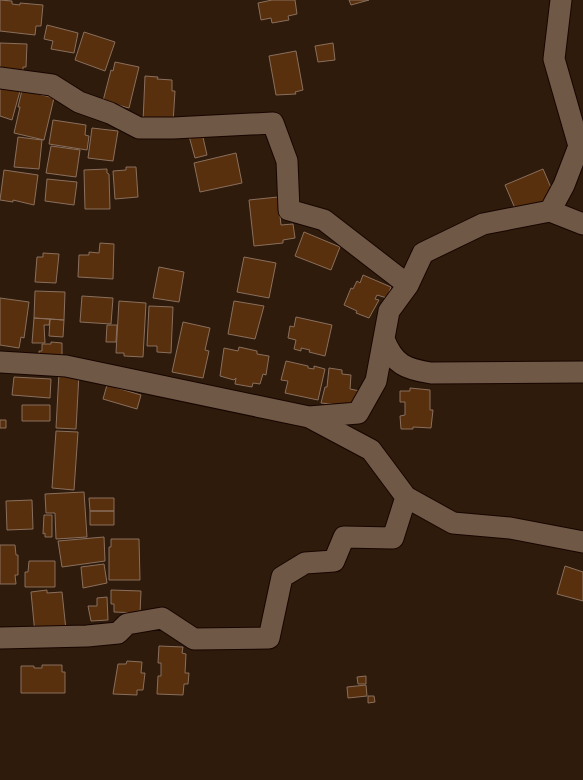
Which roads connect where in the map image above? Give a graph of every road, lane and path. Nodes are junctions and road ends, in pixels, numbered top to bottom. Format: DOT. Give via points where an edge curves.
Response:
graph roads {
  1 [pos="561,0"];
  2 [pos="0,78"];
  3 [pos="583,102"];
  4 [pos="583,111"];
  5 [pos="581,143"];
  6 [pos="550,211"];
  7 [pos="583,224"];
  8 [pos="408,285"];
  9 [pos="384,339"];
  10 [pos="0,362"];
  11 [pos="583,372"];
  12 [pos="309,416"];
  13 [pos="406,497"];
  14 [pos="583,542"];
  15 [pos="0,638"];
  1 -- 5 [label="street" via="554,59"];
  2 -- 8 [label="street" via="52,85 79,102 110,113 139,128 273,123 287,161 289,210 324,220"];
  3 -- 4 [label="street"];
  5 -- 6 [label="street"];
  6 -- 7 [label="street"];
  6 -- 8 [label="street" via="483,224 423,253"];
  8 -- 9 [label="street" via="389,311"];
  9 -- 11 [label="street" via="389,353 410,370 431,373"];
  9 -- 12 [label="street" via="376,381 358,413"];
  10 -- 12 [label="street" via="66,366"];
  12 -- 13 [label="street" via="371,450"];
  13 -- 14 [label="street" via="453,523 510,528"];
  13 -- 15 [label="street" via="393,538 344,537 334,561 305,563 282,576 269,638 194,639 162,618 127,624 118,633"];
}
